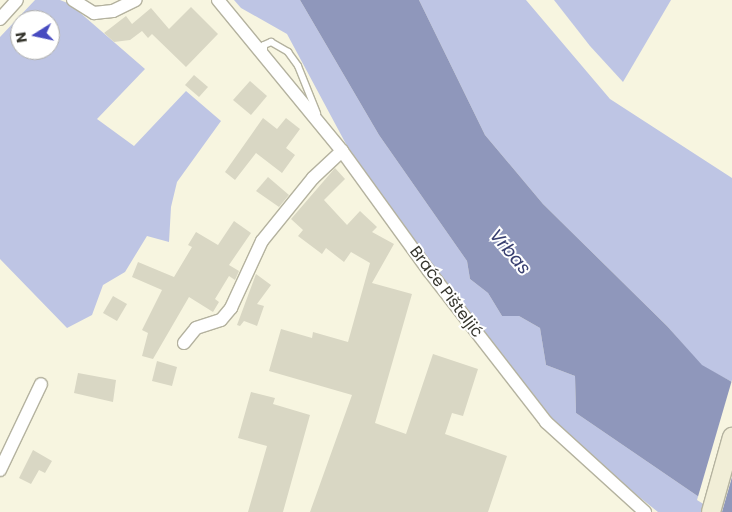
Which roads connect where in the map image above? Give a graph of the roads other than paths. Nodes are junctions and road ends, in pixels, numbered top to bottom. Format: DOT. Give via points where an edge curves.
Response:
graph roads {
  1 [pos="16,0"];
  2 [pos="73,0"];
  3 [pos="136,0"];
  4 [pos="218,0"];
  5 [pos="0,18"];
  6 [pos="264,55"];
  7 [pos="323,128"];
  8 [pos="342,151"];
  9 [pos="184,343"];
  10 [pos="41,384"];
  11 [pos="732,437"];
  12 [pos="0,470"];
  13 [pos="645,512"];
  14 [pos="711,512"];
  1 -- 5 [label="street"];
  2 -- 3 [label="street" via="94,12 113,12"];
  4 -- 6 [label="street, Braće Pišteljić"];
  6 -- 7 [label="street, Braće Pišteljić"];
  6 -- 7 [label="lane" via="267,42 281,45 288,52 298,66"];
  7 -- 8 [label="street, Braće Pišteljić"];
  8 -- 9 [label="street" via="313,178 262,241 221,320 196,328"];
  8 -- 13 [label="street, Braće Pišteljić" via="429,272 546,422"];
  10 -- 12 [label="street"];
  11 -- 14 [label="street"];
}
